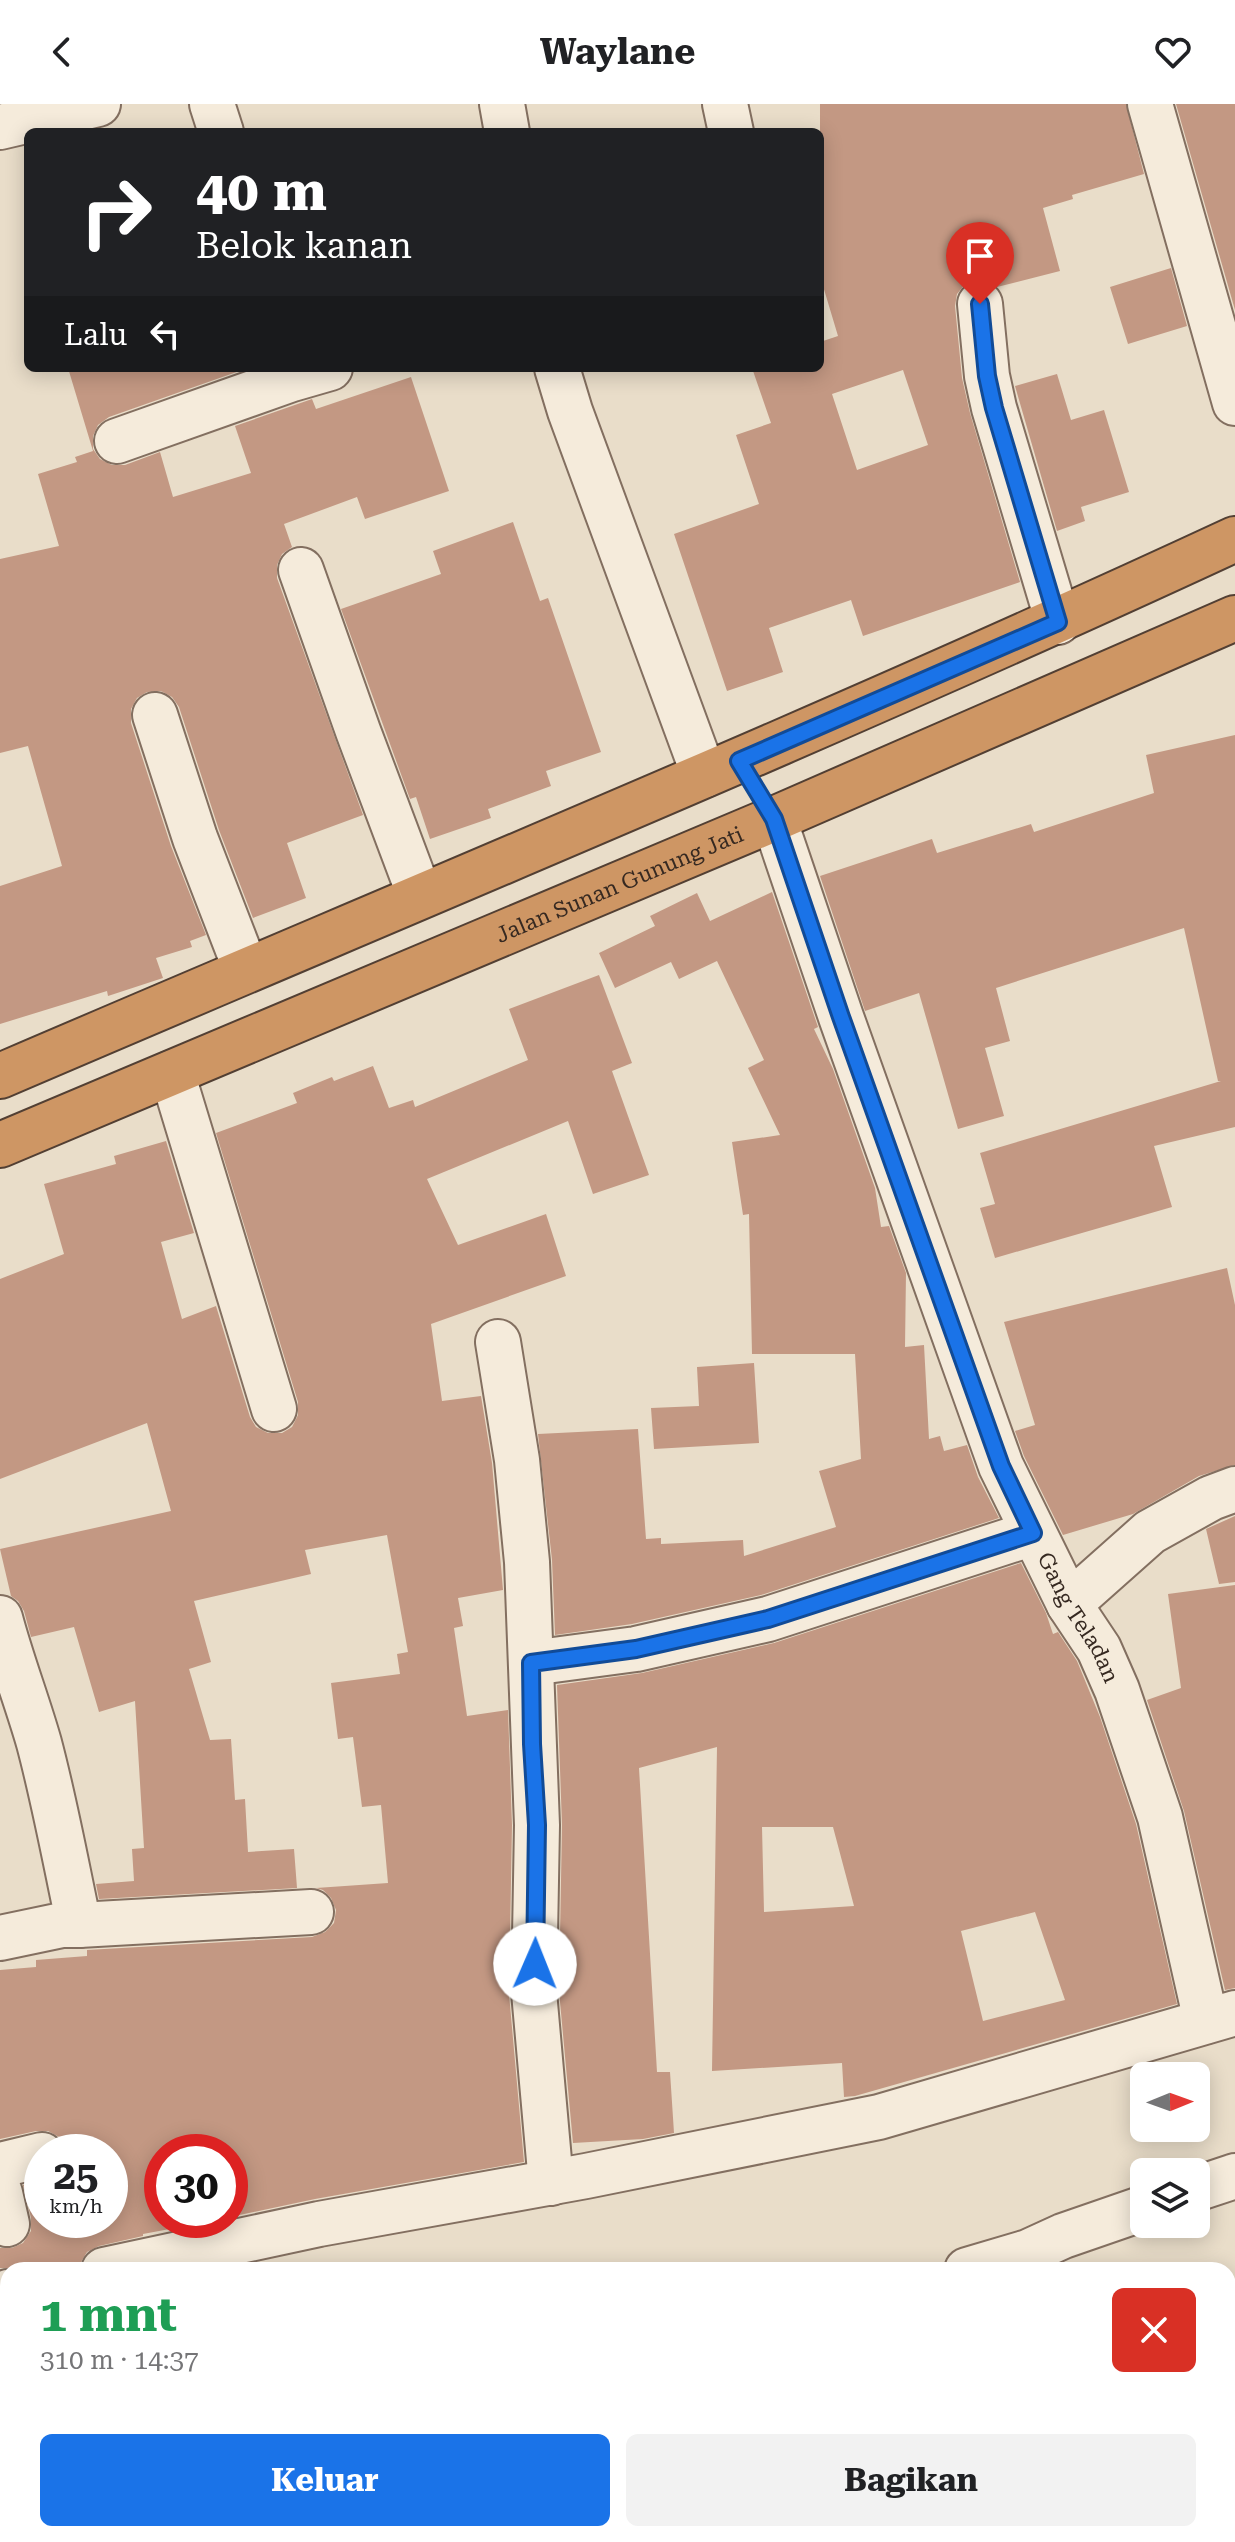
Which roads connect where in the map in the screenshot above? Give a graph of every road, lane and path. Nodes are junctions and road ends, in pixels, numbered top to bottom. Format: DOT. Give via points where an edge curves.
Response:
graph roads {
  1 [pos="98,104"];
  2 [pos="212,104"];
  3 [pos="502,104"];
  4 [pos="725,104"];
  5 [pos="1150,104"];
  6 [pos="0,127"];
  7 [pos="220,128"];
  8 [pos="506,128"];
  9 [pos="730,128"];
  10 [pos="980,304"];
  11 [pos="304,372"];
  12 [pos="558,372"];
  13 [pos="1235,403"];
  14 [pos="117,441"];
  15 [pos="1235,539"];
  16 [pos="301,570"];
  17 [pos="1235,618"];
  18 [pos="1058,622"];
  19 [pos="155,715"];
  20 [pos="721,768"];
  21 [pos="774,819"];
  22 [pos="420,896"];
  23 [pos="246,970"];
  24 [pos="172,1073"];
  25 [pos="0,1076"];
  26 [pos="0,1145"];
  27 [pos="498,1342"];
  28 [pos="274,1409"];
  29 [pos="1235,1489"];
  30 [pos="1033,1533"];
  31 [pos="1069,1604"];
  32 [pos="0,1618"];
  33 [pos="531,1663"];
  34 [pos="311,1912"];
  35 [pos="79,1925"];
  36 [pos="0,1938"];
  37 [pos="1220,2017"];
  38 [pos="24,2159"];
  39 [pos="0,2165"];
  40 [pos="1235,2176"];
  41 [pos="551,2183"];
  42 [pos="1210,2184"];
  43 [pos="1130,2213"];
  44 [pos="1032,2261"];
  45 [pos="141,2262"];
  1 -- 6 [label="street"];
  2 -- 7 [label="street"];
  3 -- 8 [label="street"];
  4 -- 9 [label="street"];
  5 -- 13 [label="street"];
  10 -- 18 [label="street" via="994,408"];
  11 -- 14 [label="street"];
  12 -- 20 [label="street" via="576,426"];
  15 -- 18 [label="highway"];
  16 -- 22 [label="street"];
  17 -- 21 [label="highway, Jalan Sunan Gunung Jati"];
  18 -- 20 [label="highway"];
  19 -- 23 [label="street"];
  20 -- 21 [label="highway"];
  20 -- 22 [label="highway"];
  21 -- 24 [label="highway, Jalan Sunan Gunung Jati"];
  21 -- 30 [label="street, Gang Teladan" via="1001,1466"];
  22 -- 23 [label="highway"];
  23 -- 25 [label="highway"];
  24 -- 26 [label="highway, Jalan Sunan Gunung Jati"];
  24 -- 28 [label="street"];
  27 -- 33 [label="street" via="517,1460"];
  29 -- 31 [label="street" via="1150,1532"];
  30 -- 31 [label="street, Gang Teladan"];
  30 -- 33 [label="street" via="768,1619 636,1649"];
  31 -- 37 [label="street, Gang Teladan" via="1099,1649 1117,1690"];
  32 -- 35 [label="street" via="60,1827"];
  33 -- 41 [label="street" via="537,1825 534,1992"];
  34 -- 35 [label="street"];
  35 -- 36 [label="street"];
  37 -- 41 [label="street" via="879,2117"];
  38 -- 39 [label="street"];
  40 -- 42 [label="street"];
  41 -- 45 [label="street"];
  43 -- 44 [label="street" via="1063,2236"];
}
